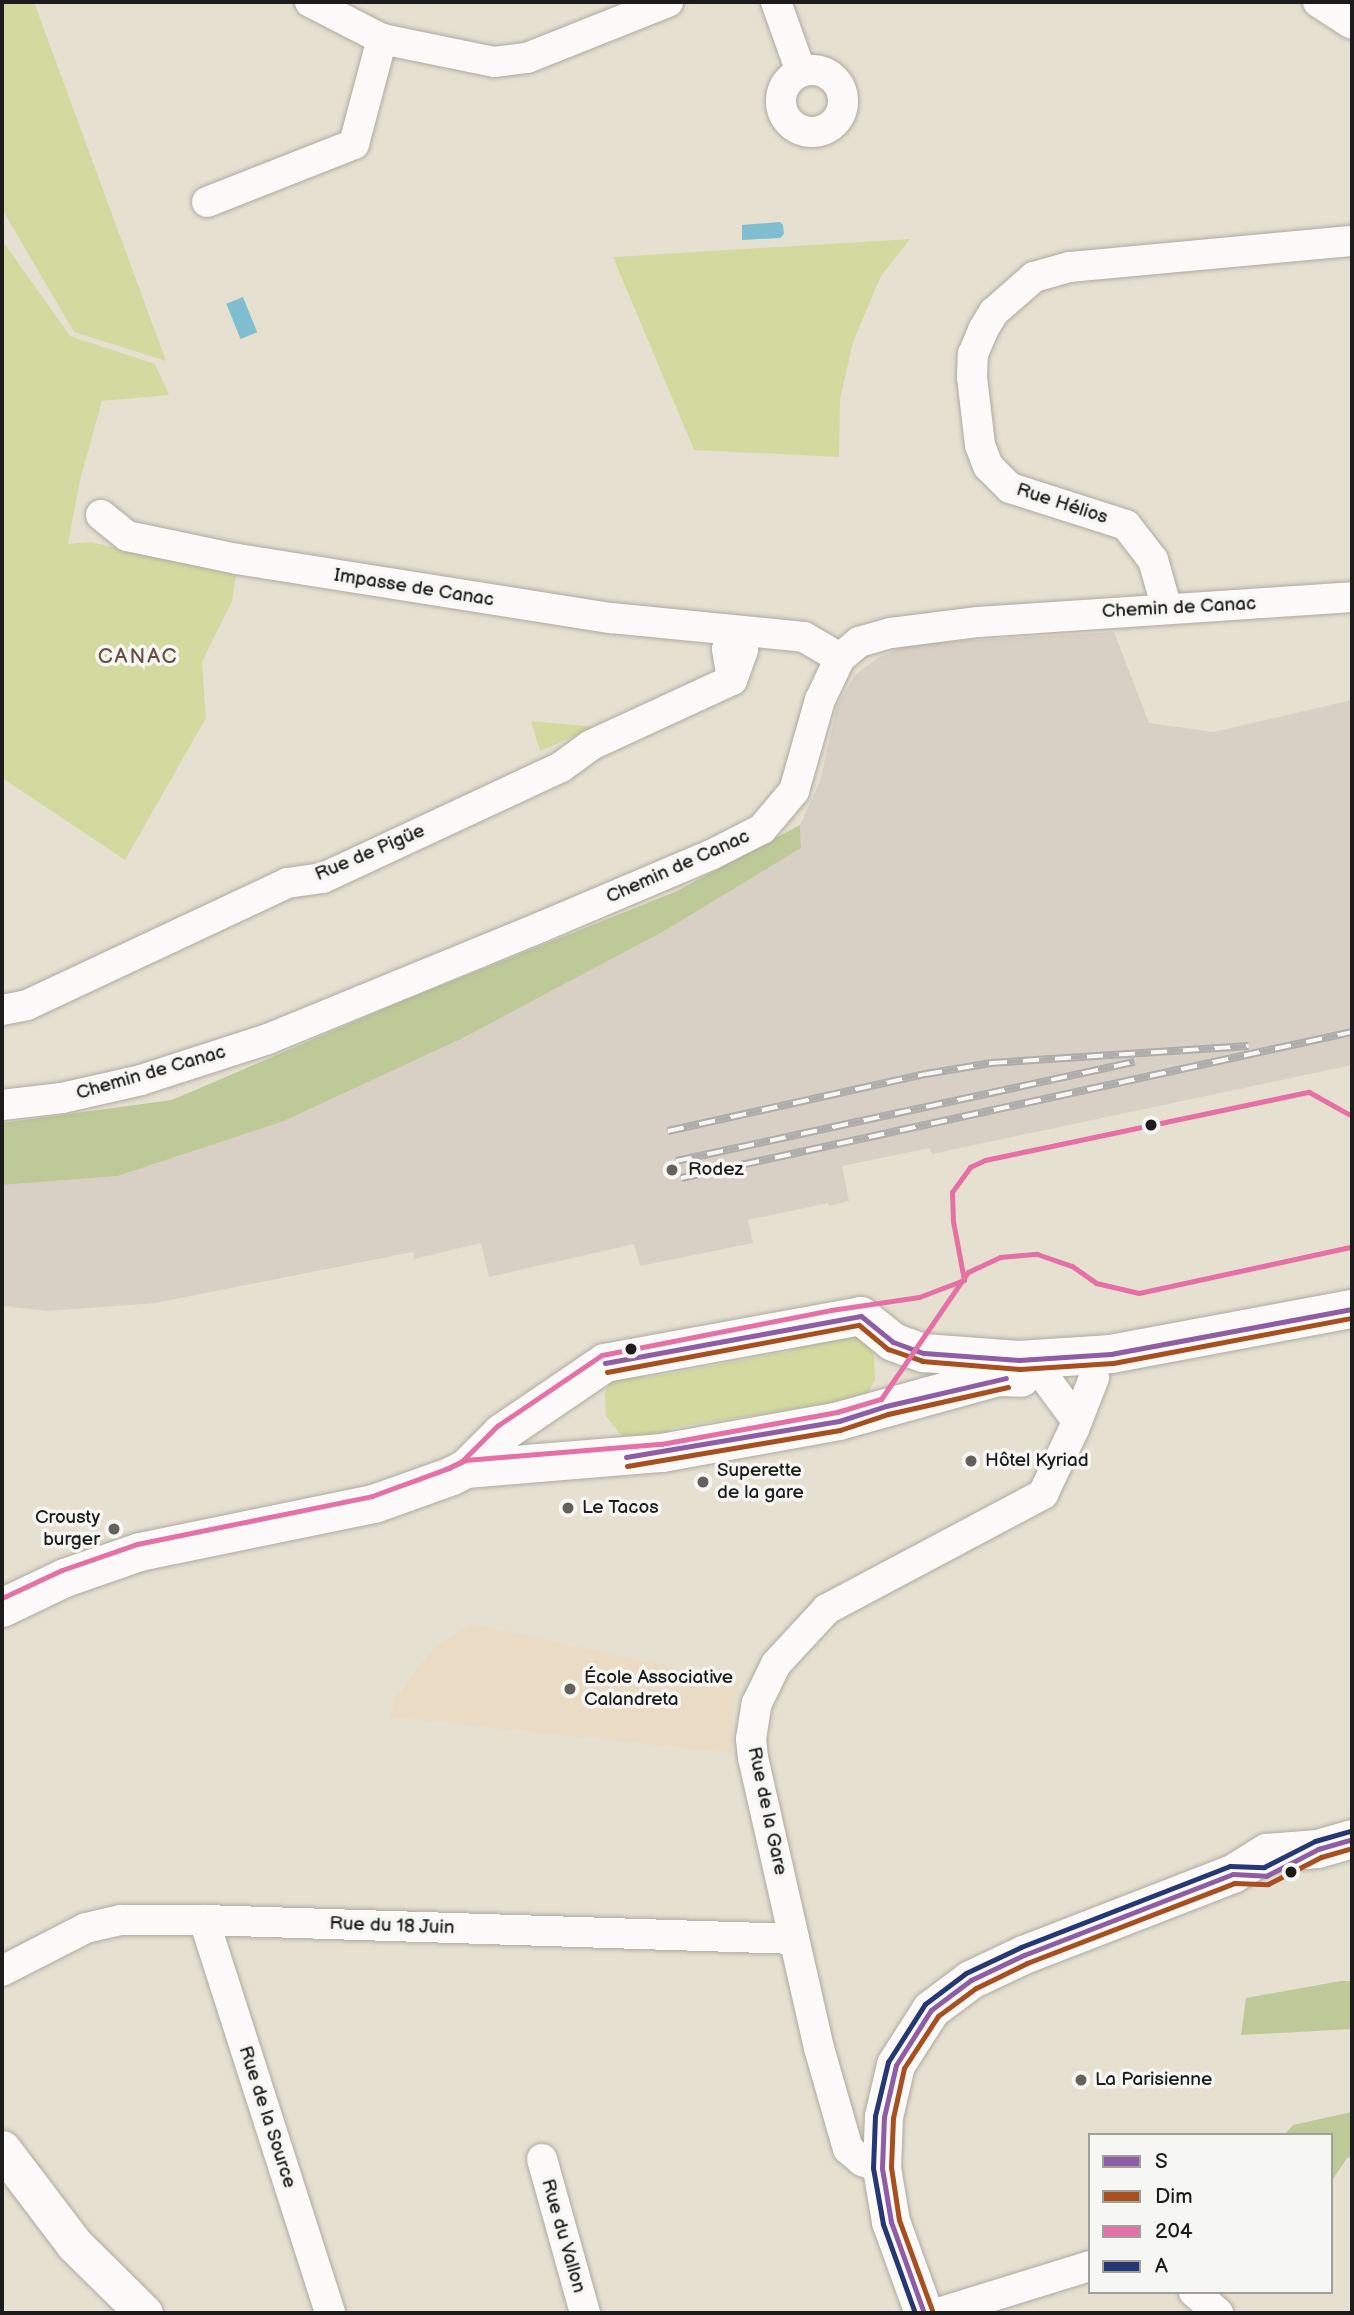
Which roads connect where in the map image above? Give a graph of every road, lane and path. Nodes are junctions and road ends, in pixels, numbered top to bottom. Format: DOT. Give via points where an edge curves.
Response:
graph roads {
  1 [pos="310,2"];
  2 [pos="776,2"];
  3 [pos="1318,2"];
  4 [pos="663,3"];
  5 [pos="1352,24"];
  6 [pos="382,38"];
  7 [pos="801,72"];
  8 [pos="207,202"];
  9 [pos="1352,241"];
  10 [pos="101,515"];
  11 [pos="1352,597"];
  12 [pos="1167,609"];
  13 [pos="736,632"];
  14 [pos="840,658"];
  15 [pos="2,1010"];
  16 [pos="2,1105"];
  17 [pos="1352,1309"];
  18 [pos="1352,1333"];
  19 [pos="1094,1378"];
  20 [pos="1046,1379"];
  21 [pos="1077,1421"];
  22 [pos="466,1469"];
  23 [pos="2,1608"];
  24 [pos="1335,1844"];
  25 [pos="204,1920"];
  26 [pos="794,1939"];
  27 [pos="2,1971"];
  28 [pos="2,2149"];
  29 [pos="542,2159"];
  30 [pos="882,2168"];
  31 [pos="1088,2267"];
  32 [pos="1196,2294"];
  33 [pos="144,2313"];
  34 [pos="330,2313"];
  35 [pos="585,2313"];
  36 [pos="924,2313"];
  37 [pos="938,2313"];
  38 [pos="1218,2313"];
  1 -- 6 [label="street"];
  2 -- 7 [label="street"];
  3 -- 5 [label="street"];
  4 -- 6 [label="street" via="527,58 494,62"];
  6 -- 8 [label="street" via="354,144"];
  9 -- 12 [label="street, Rue Hélios" via="1070,267 1038,275 994,312 973,354 980,444 988,466 1010,488 1126,525 1153,560"];
  10 -- 13 [label="street, Impasse de Canac" via="127,536 256,562 611,618"];
  11 -- 12 [label="street, Chemin de Canac"];
  12 -- 14 [label="street, Chemin de Canac" via="891,633 859,642"];
  13 -- 14 [label="street" via="804,637"];
  13 -- 15 [label="street, Rue de Pigüe" via="727,649 732,680 591,745 561,767 323,878 287,883 27,1005"];
  14 -- 16 [label="street, Chemin de Canac" via="820,699 794,791 762,829 541,927 268,1039 141,1080 62,1098"];
  17 -- 22 [label="main road" via="1111,1354 1018,1360 924,1353 893,1342 861,1316 833,1319 605,1363 502,1433"];
  18 -- 19 [label="main road"];
  19 -- 20 [label="main road"];
  19 -- 21 [label="street, Rue de la Gare"];
  20 -- 21 [label="street"];
  20 -- 22 [label="main road" via="998,1377 839,1421 662,1453"];
  21 -- 26 [label="street, Rue de la Gare" via="1043,1494 827,1609 795,1640 763,1684 752,1734 753,1758"];
  22 -- 23 [label="main road" via="374,1504 140,1552 65,1578"];
  24 -- 30 [label="main road" via="1266,1876 1233,1874 971,1980 931,2010 896,2065 884,2117"];
  25 -- 26 [label="street, Rue du 18 Juin"];
  25 -- 27 [label="street, Rue du 18 Juin" via="121,1920 86,1928"];
  25 -- 34 [label="street, Rue de la Source"];
  26 -- 30 [label="street, Rue de la Gare" via="848,2149 862,2161"];
  28 -- 33 [label="street" via="74,2244"];
  29 -- 35 [label="street, Rue du Vallon"];
  30 -- 36 [label="main road" via="891,2222"];
  31 -- 37 [label="street"];
  32 -- 38 [label="street"];
}
